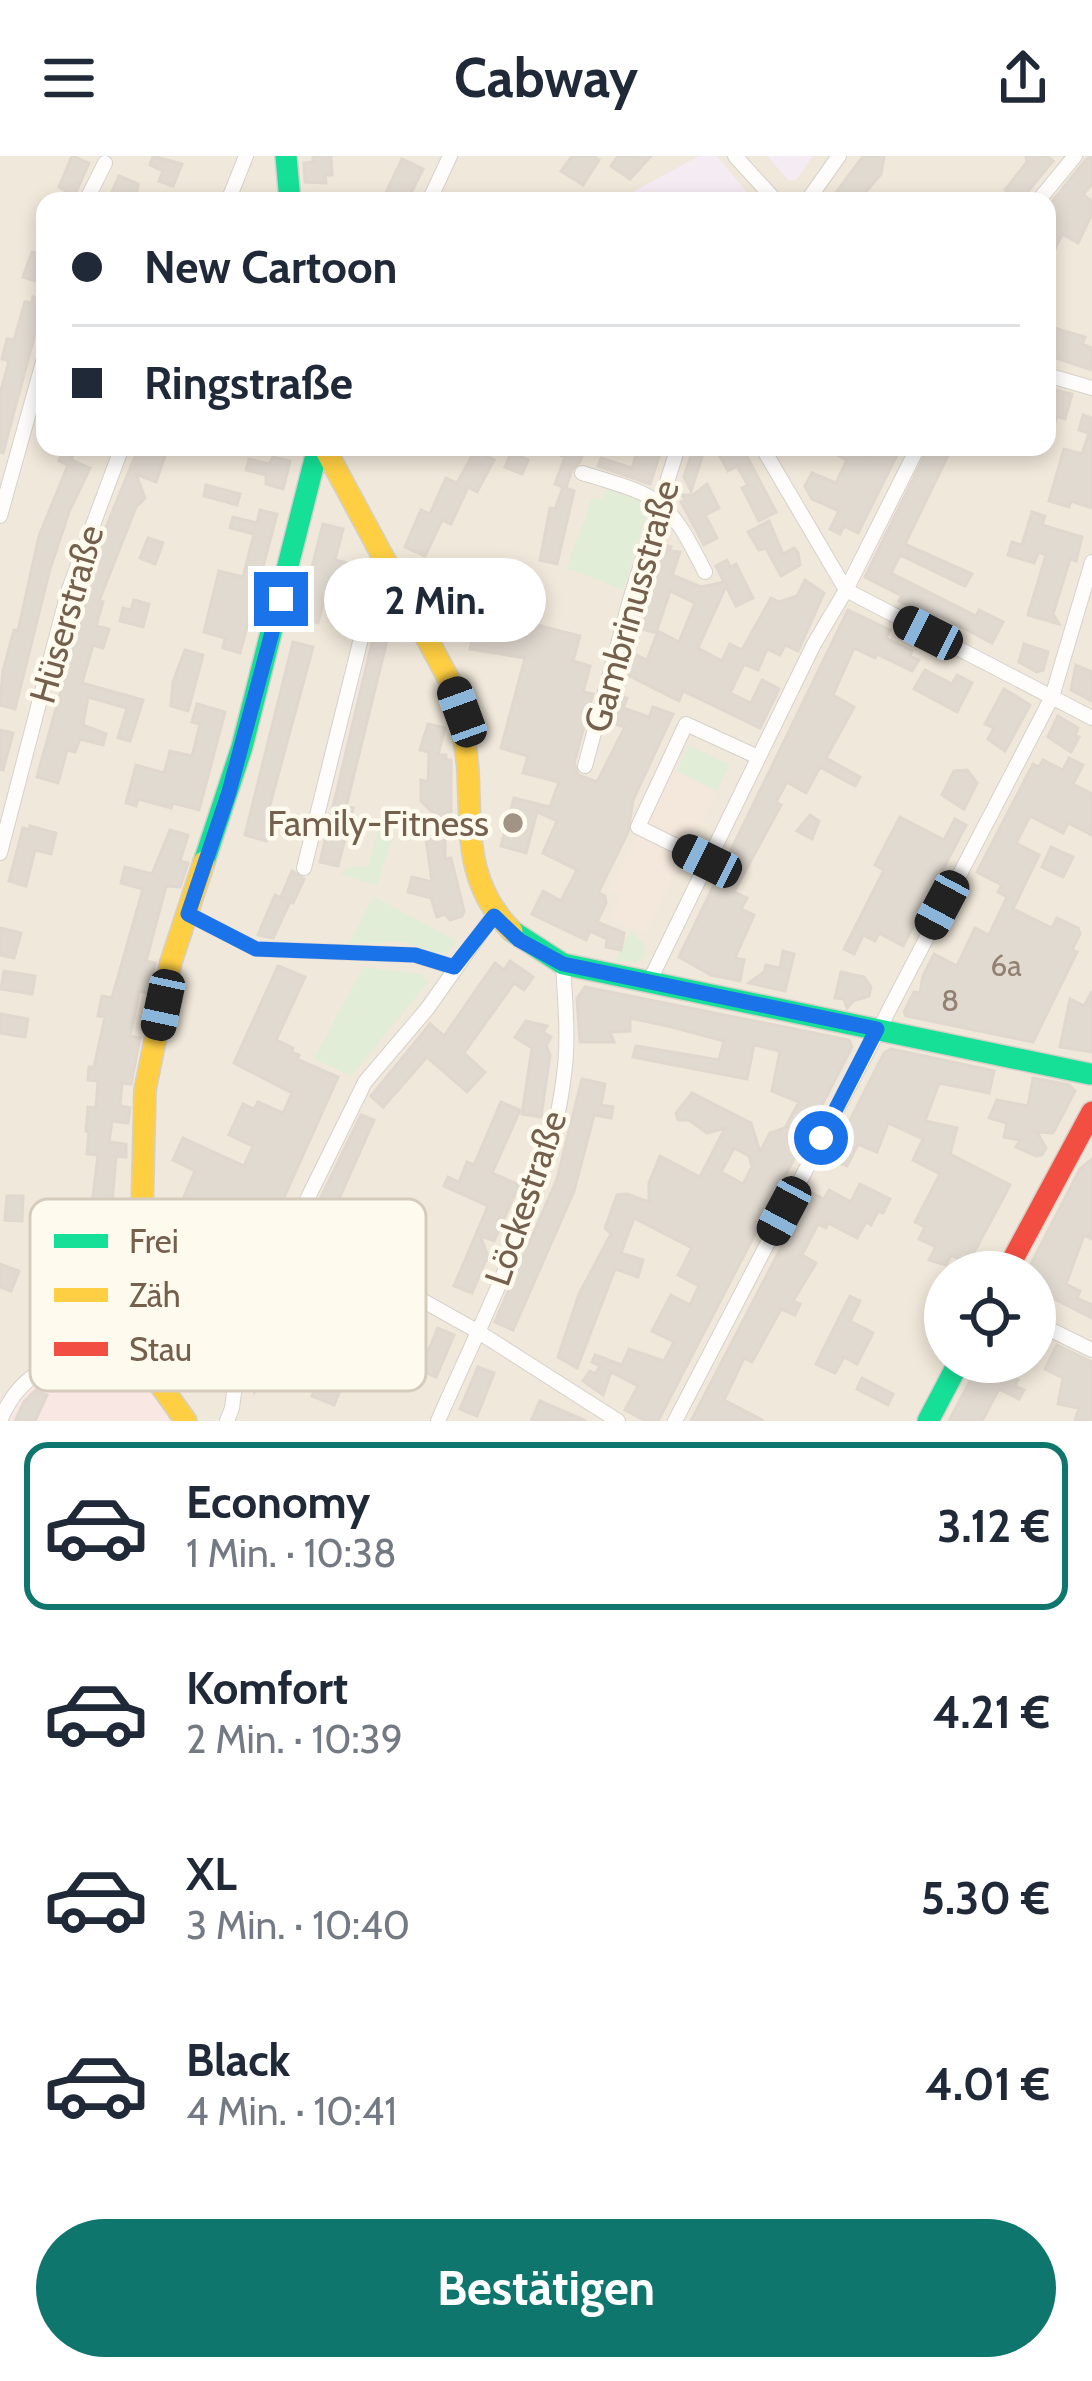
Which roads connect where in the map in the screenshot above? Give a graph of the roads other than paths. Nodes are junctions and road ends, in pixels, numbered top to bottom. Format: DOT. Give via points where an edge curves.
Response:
graph roads {
  1 [pos="247,156"];
  2 [pos="286,156"];
  3 [pos="450,156"];
  4 [pos="735,156"];
  5 [pos="839,156"];
  6 [pos="1075,156"];
  7 [pos="105,163"];
  8 [pos="90,192"];
  9 [pos="232,192"];
  10 [pos="289,192"];
  11 [pos="433,192"];
  12 [pos="768,192"];
  13 [pos="813,192"];
  14 [pos="1045,192"];
  15 [pos="1056,378"];
  16 [pos="36,387"];
  17 [pos="1092,388"];
  18 [pos="119,456"];
  19 [pos="319,456"];
  20 [pos="326,456"];
  21 [pos="675,456"];
  22 [pos="767,456"];
  23 [pos="913,456"];
  24 [pos="582,473"];
  25 [pos="660,500"];
  26 [pos="0,516"];
  27 [pos="1092,562"];
  28 [pos="388,569"];
  29 [pos="704,572"];
  30 [pos="846,590"];
  31 [pos="1052,697"];
  32 [pos="1092,718"];
  33 [pos="758,758"];
  34 [pos="585,766"];
  35 [pos="0,853"];
  36 [pos="707,861"];
  37 [pos="304,868"];
  38 [pos="188,914"];
  39 [pos="494,916"];
  40 [pos="563,964"];
  41 [pos="454,967"];
  42 [pos="650,982"];
  43 [pos="877,1029"];
  44 [pos="1091,1078"];
  45 [pos="1092,1112"];
  46 [pos="142,1199"];
  47 [pos="307,1199"];
  48 [pos="1017,1251"];
  49 [pos="426,1302"];
  50 [pos="477,1331"];
  51 [pos="1056,1332"];
  52 [pos="1092,1349"];
  53 [pos="30,1376"];
  54 [pos="948,1383"];
  55 [pos="164,1391"];
  56 [pos="234,1391"];
  57 [pos="0,1421"];
  58 [pos="186,1421"];
  59 [pos="227,1421"];
  60 [pos="438,1421"];
  61 [pos="618,1421"];
  62 [pos="675,1421"];
  63 [pos="928,1421"];
  1 -- 9 [label="street"];
  2 -- 10 [label="street"];
  3 -- 11 [label="street"];
  4 -- 12 [label="street"];
  5 -- 13 [label="street"];
  6 -- 14 [label="street"];
  7 -- 8 [label="street"];
  15 -- 17 [label="street"];
  16 -- 26 [label="street"];
  18 -- 35 [label="street, Hüserstraße" via="68,592"];
  19 -- 38 [label="street"];
  20 -- 28 [label="street"];
  21 -- 25 [label="street, Gambrinusstraße"];
  22 -- 30 [label="street"];
  23 -- 30 [label="street"];
  24 -- 25 [label="street"];
  25 -- 29 [label="street"];
  25 -- 34 [label="street, Gambrinusstraße"];
  27 -- 31 [label="street"];
  28 -- 37 [label="street" via="373,590"];
  28 -- 39 [label="street" via="462,712 474,876"];
  30 -- 31 [label="street"];
  30 -- 33 [label="street"];
  31 -- 32 [label="street"];
  31 -- 43 [label="street"];
  33 -- 36 [label="street"];
  33 -- 36 [label="street" via="686,724 638,826"];
  36 -- 42 [label="street"];
  38 -- 41 [label="street" via="256,949 415,955"];
  38 -- 46 [label="street" via="145,1090"];
  39 -- 40 [label="street"];
  39 -- 41 [label="street"];
  40 -- 42 [label="street"];
  40 -- 50 [label="street, Löckestraße" via="565,1074 555,1128"];
  41 -- 47 [label="street" via="365,1082"];
  42 -- 43 [label="street"];
  43 -- 44 [label="street"];
  43 -- 62 [label="street"];
  45 -- 48 [label="street"];
  49 -- 50 [label="street"];
  50 -- 60 [label="street, Löckestraße"];
  50 -- 61 [label="street"];
  51 -- 52 [label="street"];
  53 -- 57 [label="street"];
  54 -- 63 [label="street"];
  55 -- 58 [label="street"];
  56 -- 59 [label="street"];
}
